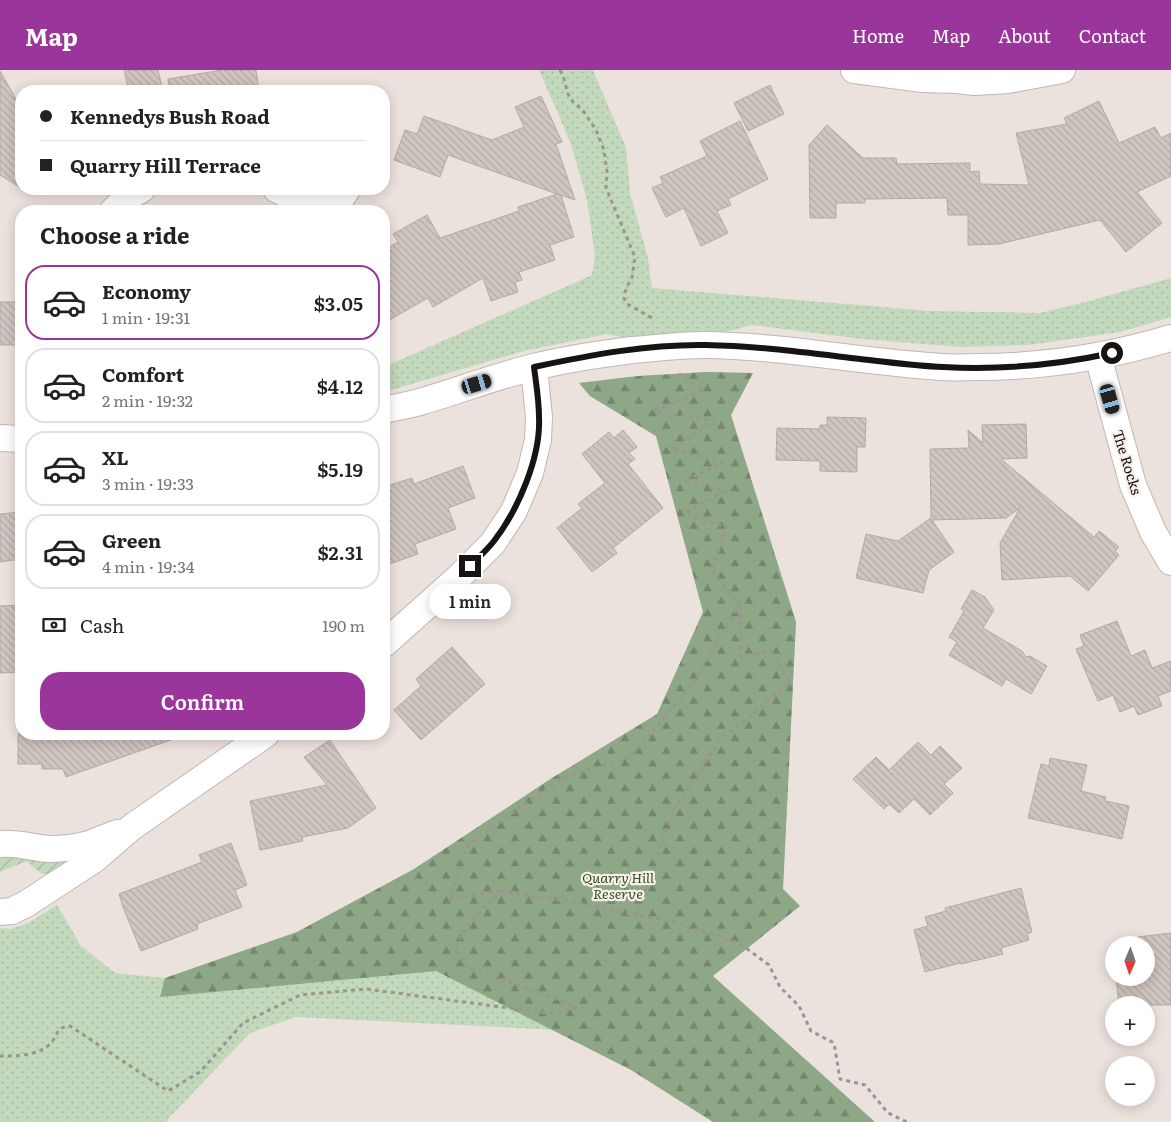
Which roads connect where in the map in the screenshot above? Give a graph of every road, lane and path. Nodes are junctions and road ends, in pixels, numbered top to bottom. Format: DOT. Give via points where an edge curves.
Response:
graph roads {
  1 [pos="560,70"];
  2 [pos="854,70"];
  3 [pos="1062,70"];
  4 [pos="948,75"];
  5 [pos="132,195"];
  6 [pos="288,195"];
  7 [pos="344,195"];
  8 [pos="119,205"];
  9 [pos="308,205"];
  10 [pos="330,205"];
  11 [pos="1171,338"];
  12 [pos="666,347"];
  13 [pos="1098,356"];
  14 [pos="534,367"];
  15 [pos="390,409"];
  16 [pos="0,438"];
  17 [pos="15,439"];
  18 [pos="1171,562"];
  19 [pos="740,605"];
  20 [pos="390,639"];
  21 [pos="257,740"];
  22 [pos="132,827"];
  23 [pos="0,844"];
  24 [pos="500,891"];
  25 [pos="0,912"];
  26 [pos="636,915"];
  27 [pos="0,1056"];
  28 [pos="907,1122"];
  1 -- 12 [label="path" via="572,102 582,109 596,130 604,150 606,188 635,257 624,298 627,304 658,322"];
  2 -- 4 [label="street" via="923,79"];
  3 -- 4 [label="street" via="1008,80 975,82"];
  5 -- 8 [label="street"];
  6 -- 9 [label="street"];
  7 -- 10 [label="street"];
  11 -- 13 [label="street"];
  12 -- 13 [label="street" via="739,346 943,368 1032,365"];
  12 -- 14 [label="street"];
  12 -- 19 [label="path" via="669,367 704,390 654,411 714,421 671,449 723,463 684,481 726,491 685,513 726,527 712,571"];
  13 -- 18 [label="street, The Rocks" via="1133,485 1153,532"];
  14 -- 15 [label="street"];
  14 -- 20 [label="street" via="540,417 538,440 530,473 514,511 493,543"];
  16 -- 17 [label="street"];
  19 -- 24 [label="path" via="694,683 629,758 565,777 466,847 450,898"];
  19 -- 26 [label="path" via="741,656 772,651 790,682 720,740 673,811"];
  21 -- 22 [label="street"];
  22 -- 23 [label="street" via="88,844 69,847 51,849"];
  22 -- 25 [label="street" via="95,859 26,904 12,911"];
  24 -- 26 [label="path"];
  24 -- 27 [label="path" via="466,927 455,948 465,966 576,1008 555,1014 366,988 300,995 243,1022 200,1072 168,1091 70,1026 63,1026 51,1044 39,1052"];
  26 -- 28 [label="path" via="667,920 739,943 769,965 780,987 799,1006 811,1031 834,1043 840,1079 865,1085 888,1113"];
}
